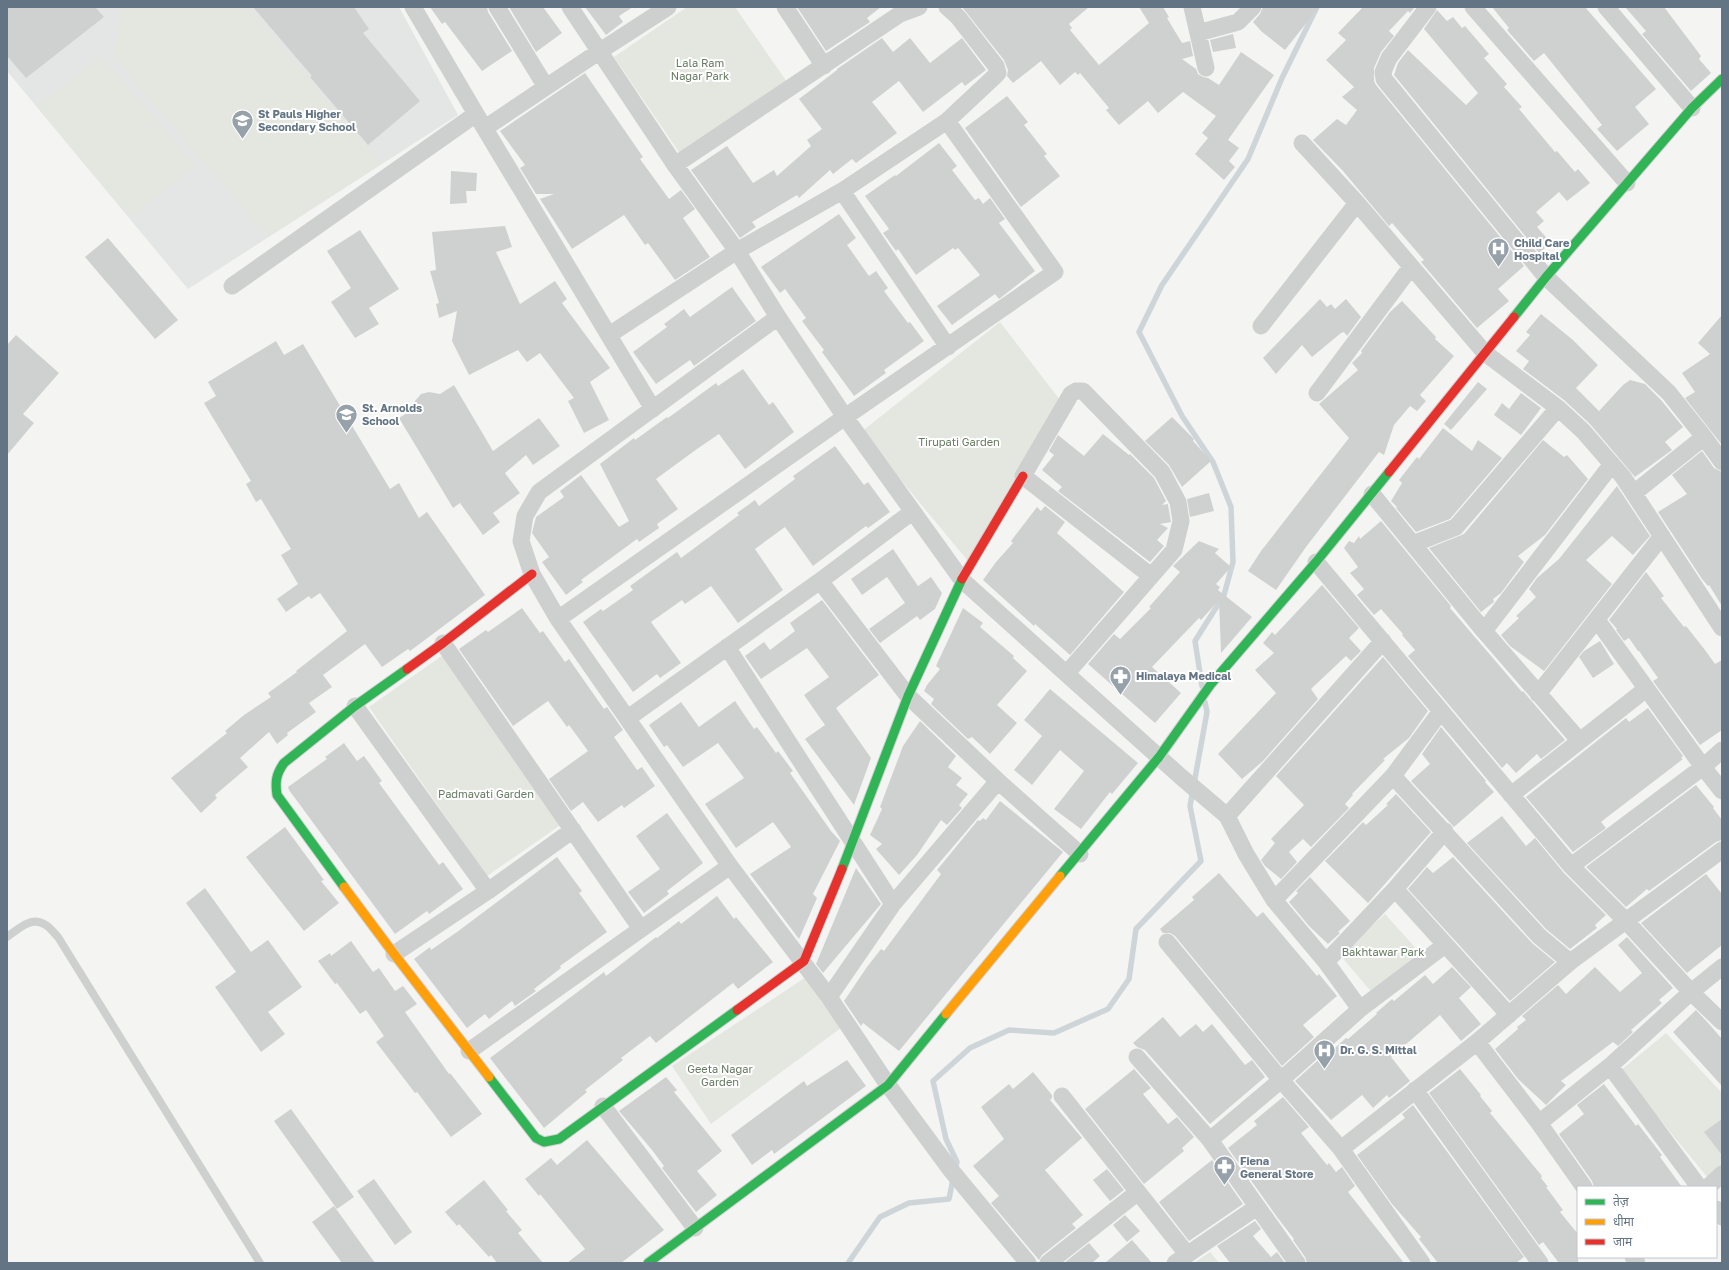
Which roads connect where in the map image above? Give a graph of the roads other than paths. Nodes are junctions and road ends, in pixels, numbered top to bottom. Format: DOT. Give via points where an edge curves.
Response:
graph roads {
  1 [pos="413,7"];
  2 [pos="496,7"];
  3 [pos="570,7"];
  4 [pos="668,7"];
  5 [pos="785,7"];
  6 [pos="919,7"];
  7 [pos="947,7"];
  8 [pos="1192,7"];
  9 [pos="1253,7"];
  10 [pos="1428,7"];
  11 [pos="1473,7"];
  12 [pos="1606,7"];
  13 [pos="898,11"];
  14 [pos="1198,33"];
  15 [pos="600,51"];
  16 [pos="824,66"];
  17 [pos="1206,68"];
  18 [pos="1722,79"];
  19 [pos="546,87"];
  20 [pos="1692,108"];
  21 [pos="476,114"];
  22 [pos="947,121"];
  23 [pos="485,128"];
  24 [pos="1302,143"];
  25 [pos="674,164"];
  26 [pos="1627,183"];
  27 [pos="842,191"];
  28 [pos="1357,203"];
  29 [pos="737,251"];
  30 [pos="1411,267"];
  31 [pos="1546,277"];
  32 [pos="232,286"];
  33 [pos="778,317"];
  34 [pos="1261,326"];
  35 [pos="609,335"];
  36 [pos="948,346"];
  37 [pos="1485,353"];
  38 [pos="1317,393"];
  39 [pos="1558,408"];
  40 [pos="653,409"];
  41 [pos="845,417"];
  42 [pos="1704,437"];
  43 [pos="1722,462"];
  44 [pos="1612,464"];
  45 [pos="1023,476"];
  46 [pos="1372,494"];
  47 [pos="1634,494"];
  48 [pos="912,512"];
  49 [pos="1662,536"];
  50 [pos="1413,544"];
  51 [pos="1316,562"];
  52 [pos="532,574"];
  53 [pos="1151,576"];
  54 [pos="962,580"];
  55 [pos="820,581"];
  56 [pos="558,619"];
  57 [pos="1597,620"];
  58 [pos="1722,628"];
  59 [pos="1484,631"];
  60 [pos="1383,641"];
  61 [pos="443,643"];
  62 [pos="727,647"];
  63 [pos="1067,673"];
  64 [pos="1646,689"];
  65 [pos="1538,694"];
  66 [pos="908,696"];
  67 [pos="355,706"];
  68 [pos="1441,711"];
  69 [pos="628,718"];
  70 [pos="1579,740"];
  71 [pos="1722,750"];
  72 [pos="1159,757"];
  73 [pos="1703,766"];
  74 [pos="1393,776"];
  75 [pos="998,782"];
  76 [pos="1722,790"];
  77 [pos="1511,794"];
  78 [pos="1227,816"];
  79 [pos="573,830"];
  80 [pos="1445,831"];
  81 [pos="853,843"];
  82 [pos="1722,850"];
  83 [pos="1080,854"];
  84 [pos="730,866"];
  85 [pos="1571,866"];
  86 [pos="1395,889"];
  87 [pos="488,891"];
  88 [pos="1274,900"];
  89 [pos="893,904"];
  90 [pos="1625,920"];
  91 [pos="641,929"];
  92 [pos="7,937"];
  93 [pos="1167,942"];
  94 [pos="1445,945"];
  95 [pos="394,954"];
  96 [pos="804,961"];
  97 [pos="1326,962"];
  98 [pos="1570,962"];
  99 [pos="1722,967"];
  100 [pos="1691,992"];
  101 [pos="830,997"];
  102 [pos="1360,1009"];
  103 [pos="1509,1015"];
  104 [pos="1722,1022"];
  105 [pos="1477,1042"];
  106 [pos="468,1051"];
  107 [pos="1136,1057"];
  108 [pos="1610,1066"];
  109 [pos="1281,1080"];
  110 [pos="888,1085"];
  111 [pos="1415,1090"];
  112 [pos="1062,1096"];
  113 [pos="604,1106"];
  114 [pos="1539,1123"];
  115 [pos="1210,1140"];
  116 [pos="1341,1149"];
  117 [pos="1722,1174"];
  118 [pos="1583,1186"];
  119 [pos="1699,1186"];
  120 [pos="1709,1186"];
  121 [pos="1138,1192"];
  122 [pos="1257,1207"];
  123 [pos="695,1228"];
  124 [pos="1181,1258"];
  125 [pos="260,1263"];
  126 [pos="648,1263"];
  127 [pos="1028,1263"];
  128 [pos="1048,1263"];
  129 [pos="1297,1263"];
  130 [pos="1422,1263"];
  131 [pos="1540,1263"];
  1 -- 21 [label="street"];
  2 -- 19 [label="street"];
  3 -- 15 [label="street"];
  4 -- 15 [label="street"];
  5 -- 16 [label="street"];
  6 -- 13 [label="street"];
  7 -- 22 [label="street" via="958,17 996,66 998,73"];
  8 -- 14 [label="street"];
  9 -- 14 [label="street" via="1238,22"];
  10 -- 31 [label="street" via="1389,58 1383,72 1384,79"];
  11 -- 26 [label="street"];
  12 -- 20 [label="street"];
  13 -- 16 [label="street"];
  14 -- 17 [label="street"];
  15 -- 19 [label="street"];
  15 -- 25 [label="street"];
  16 -- 25 [label="street"];
  18 -- 20 [label="street"];
  19 -- 23 [label="street"];
  20 -- 26 [label="street"];
  21 -- 23 [label="street"];
  21 -- 32 [label="street"];
  22 -- 27 [label="street"];
  22 -- 36 [label="street" via="1055,272"];
  23 -- 35 [label="street"];
  24 -- 28 [label="street"];
  25 -- 29 [label="street"];
  26 -- 31 [label="street"];
  27 -- 29 [label="street"];
  27 -- 36 [label="street"];
  28 -- 30 [label="street"];
  28 -- 34 [label="street"];
  29 -- 33 [label="street"];
  29 -- 35 [label="street"];
  30 -- 37 [label="street"];
  30 -- 38 [label="street"];
  31 -- 37 [label="street"];
  31 -- 42 [label="street" via="1669,393"];
  33 -- 40 [label="street"];
  33 -- 41 [label="street"];
  35 -- 40 [label="street"];
  36 -- 41 [label="street"];
  37 -- 39 [label="street"];
  37 -- 46 [label="street"];
  39 -- 44 [label="street"];
  39 -- 50 [label="street" via="1456,527"];
  40 -- 52 [label="street" via="539,492 525,516 521,541"];
  41 -- 48 [label="street"];
  41 -- 56 [label="street"];
  42 -- 43 [label="street"];
  42 -- 47 [label="street"];
  44 -- 47 [label="street"];
  44 -- 59 [label="street"];
  45 -- 53 [label="street"];
  45 -- 53 [label="street" via="1071,394 1076,390 1083,392 1162,472 1178,502 1181,521 1174,550"];
  45 -- 54 [label="street"];
  46 -- 50 [label="street"];
  46 -- 51 [label="street"];
  47 -- 49 [label="street"];
  48 -- 54 [label="street"];
  48 -- 55 [label="street"];
  49 -- 57 [label="street"];
  49 -- 58 [label="street"];
  50 -- 59 [label="street"];
  51 -- 60 [label="street"];
  51 -- 72 [label="street" via="1211,684"];
  52 -- 56 [label="street"];
  52 -- 61 [label="street"];
  53 -- 63 [label="street"];
  54 -- 63 [label="street"];
  54 -- 66 [label="street"];
  55 -- 62 [label="street"];
  55 -- 66 [label="street"];
  56 -- 69 [label="street"];
  57 -- 64 [label="street"];
  57 -- 65 [label="street"];
  59 -- 65 [label="street"];
  60 -- 68 [label="street"];
  60 -- 78 [label="street"];
  61 -- 67 [label="street"];
  61 -- 79 [label="street"];
  62 -- 69 [label="street"];
  62 -- 81 [label="street"];
  63 -- 72 [label="street"];
  64 -- 70 [label="street"];
  64 -- 73 [label="street"];
  65 -- 70 [label="street"];
  66 -- 75 [label="street"];
  66 -- 81 [label="street"];
  67 -- 87 [label="street"];
  67 -- 95 [label="street" via="284,763 276,773 275,786 277,795"];
  68 -- 74 [label="street"];
  68 -- 77 [label="street"];
  69 -- 84 [label="street"];
  70 -- 77 [label="street"];
  71 -- 73 [label="street"];
  72 -- 78 [label="street"];
  72 -- 83 [label="street"];
  73 -- 76 [label="street"];
  73 -- 85 [label="street"];
  74 -- 80 [label="street"];
  74 -- 88 [label="street"];
  75 -- 83 [label="street"];
  75 -- 89 [label="street"];
  77 -- 85 [label="street"];
  78 -- 88 [label="street"];
  79 -- 87 [label="street"];
  79 -- 91 [label="street"];
  80 -- 86 [label="street"];
  80 -- 98 [label="street" via="1539,936"];
  81 -- 89 [label="street"];
  81 -- 96 [label="street"];
  82 -- 90 [label="street"];
  83 -- 110 [label="street"];
  84 -- 91 [label="street"];
  84 -- 96 [label="street"];
  85 -- 90 [label="street"];
  86 -- 94 [label="street"];
  86 -- 97 [label="street"];
  87 -- 95 [label="street"];
  88 -- 97 [label="street"];
  89 -- 101 [label="street"];
  90 -- 98 [label="street"];
  90 -- 100 [label="street"];
  91 -- 106 [label="street"];
  92 -- 125 [label="lane" via="32,922 44,923 58,937"];
  93 -- 109 [label="street"];
  94 -- 102 [label="street"];
  94 -- 103 [label="street"];
  95 -- 106 [label="street"];
  96 -- 101 [label="street"];
  96 -- 113 [label="street"];
  97 -- 102 [label="street"];
  98 -- 103 [label="street"];
  99 -- 100 [label="street"];
  100 -- 104 [label="street"];
  100 -- 108 [label="street"];
  101 -- 110 [label="street"];
  102 -- 109 [label="street"];
  103 -- 105 [label="street"];
  105 -- 111 [label="street"];
  105 -- 114 [label="street"];
  106 -- 113 [label="street" via="536,1138 544,1142 559,1139"];
  107 -- 115 [label="street"];
  108 -- 114 [label="street"];
  108 -- 119 [label="street"];
  109 -- 115 [label="street"];
  109 -- 116 [label="street"];
  110 -- 123 [label="street"];
  110 -- 127 [label="street" via="950,1169"];
  111 -- 116 [label="street"];
  111 -- 131 [label="street"];
  112 -- 121 [label="street"];
  113 -- 123 [label="street"];
  114 -- 118 [label="street"];
  115 -- 122 [label="street"];
  116 -- 130 [label="street"];
  117 -- 120 [label="street"];
  121 -- 124 [label="street"];
  121 -- 128 [label="street"];
  122 -- 124 [label="street"];
  122 -- 129 [label="street"];
  123 -- 126 [label="street"];
}
